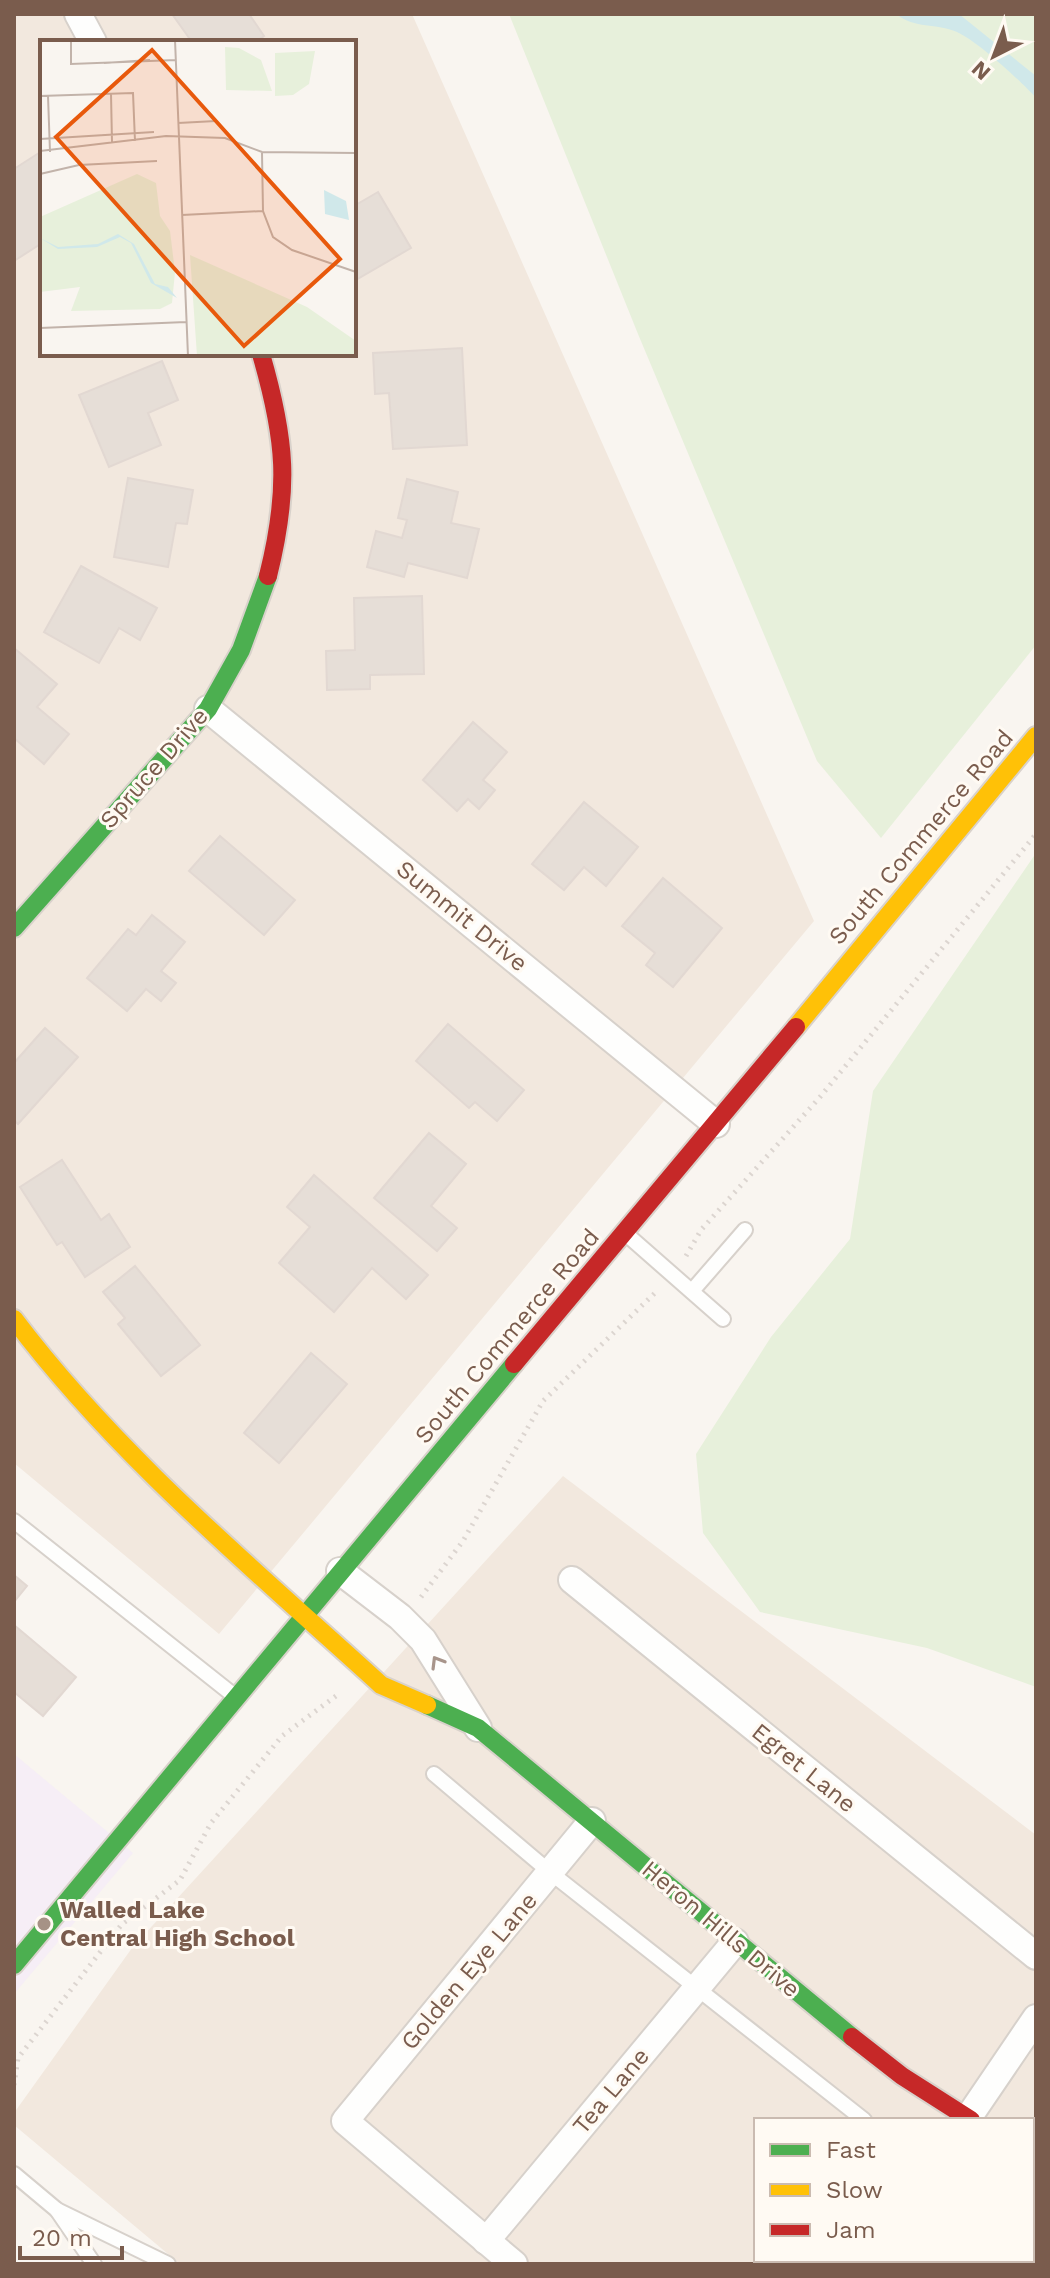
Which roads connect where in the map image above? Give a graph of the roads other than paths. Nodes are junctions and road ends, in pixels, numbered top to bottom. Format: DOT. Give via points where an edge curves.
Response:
graph roads {
  1 [pos="78,14"];
  2 [pos="92,40"];
  3 [pos="262,356"];
  4 [pos="208,709"];
  5 [pos="1036,736"];
  6 [pos="14,928"];
  7 [pos="716,1124"];
  8 [pos="745,1230"];
  9 [pos="625,1233"];
  10 [pos="692,1291"];
  11 [pos="14,1319"];
  12 [pos="723,1319"];
  13 [pos="14,1521"];
  14 [pos="340,1571"];
  15 [pos="572,1580"];
  16 [pos="307,1616"];
  17 [pos="238,1698"];
  18 [pos="478,1728"];
  19 [pos="434,1774"];
  20 [pos="592,1821"];
  21 [pos="551,1873"];
  22 [pos="735,1942"];
  23 [pos="1036,1956"];
  24 [pos="14,1965"];
  25 [pos="697,1987"];
  26 [pos="1036,2018"];
  27 [pos="861,2118"];
  28 [pos="967,2118"];
  29 [pos="970,2118"];
  30 [pos="14,2174"];
  31 [pos="57,2210"];
  32 [pos="486,2241"];
  33 [pos="94,2264"];
  34 [pos="168,2264"];
  35 [pos="514,2264"];
  1 -- 2 [label="street"];
  3 -- 4 [label="street, Spruce Drive" via="283,447 278,539 242,647"];
  4 -- 6 [label="street, Spruce Drive"];
  4 -- 7 [label="street, Summit Drive"];
  5 -- 7 [label="street, South Commerce Road"];
  7 -- 9 [label="street, South Commerce Road"];
  8 -- 10 [label="lane"];
  9 -- 10 [label="lane"];
  9 -- 14 [label="street, South Commerce Road"];
  10 -- 12 [label="lane"];
  11 -- 16 [label="street, Heron Hills Drive" via="145,1468"];
  13 -- 17 [label="lane"];
  14 -- 16 [label="street, South Commerce Road"];
  18 -- 14 [label="street, Heron Hills Drive, one-way" via="423,1640"];
  15 -- 23 [label="street, Egret Lane"];
  16 -- 17 [label="street, South Commerce Road"];
  16 -- 18 [label="street, Heron Hills Drive" via="381,1685"];
  17 -- 24 [label="street, South Commerce Road"];
  18 -- 20 [label="street, Heron Hills Drive"];
  19 -- 21 [label="lane"];
  20 -- 21 [label="street, Golden Eye Lane"];
  20 -- 22 [label="street, Heron Hills Drive"];
  21 -- 25 [label="lane"];
  21 -- 32 [label="street, Golden Eye Lane" via="345,2121"];
  22 -- 25 [label="street, Tea Lane"];
  22 -- 28 [label="street, Heron Hills Drive" via="902,2076"];
  25 -- 27 [label="lane"];
  25 -- 32 [label="street, Tea Lane"];
  26 -- 29 [label="street"];
  30 -- 31 [label="lane"];
  31 -- 33 [label="lane"];
  31 -- 34 [label="lane"];
  32 -- 35 [label="street"];
}
